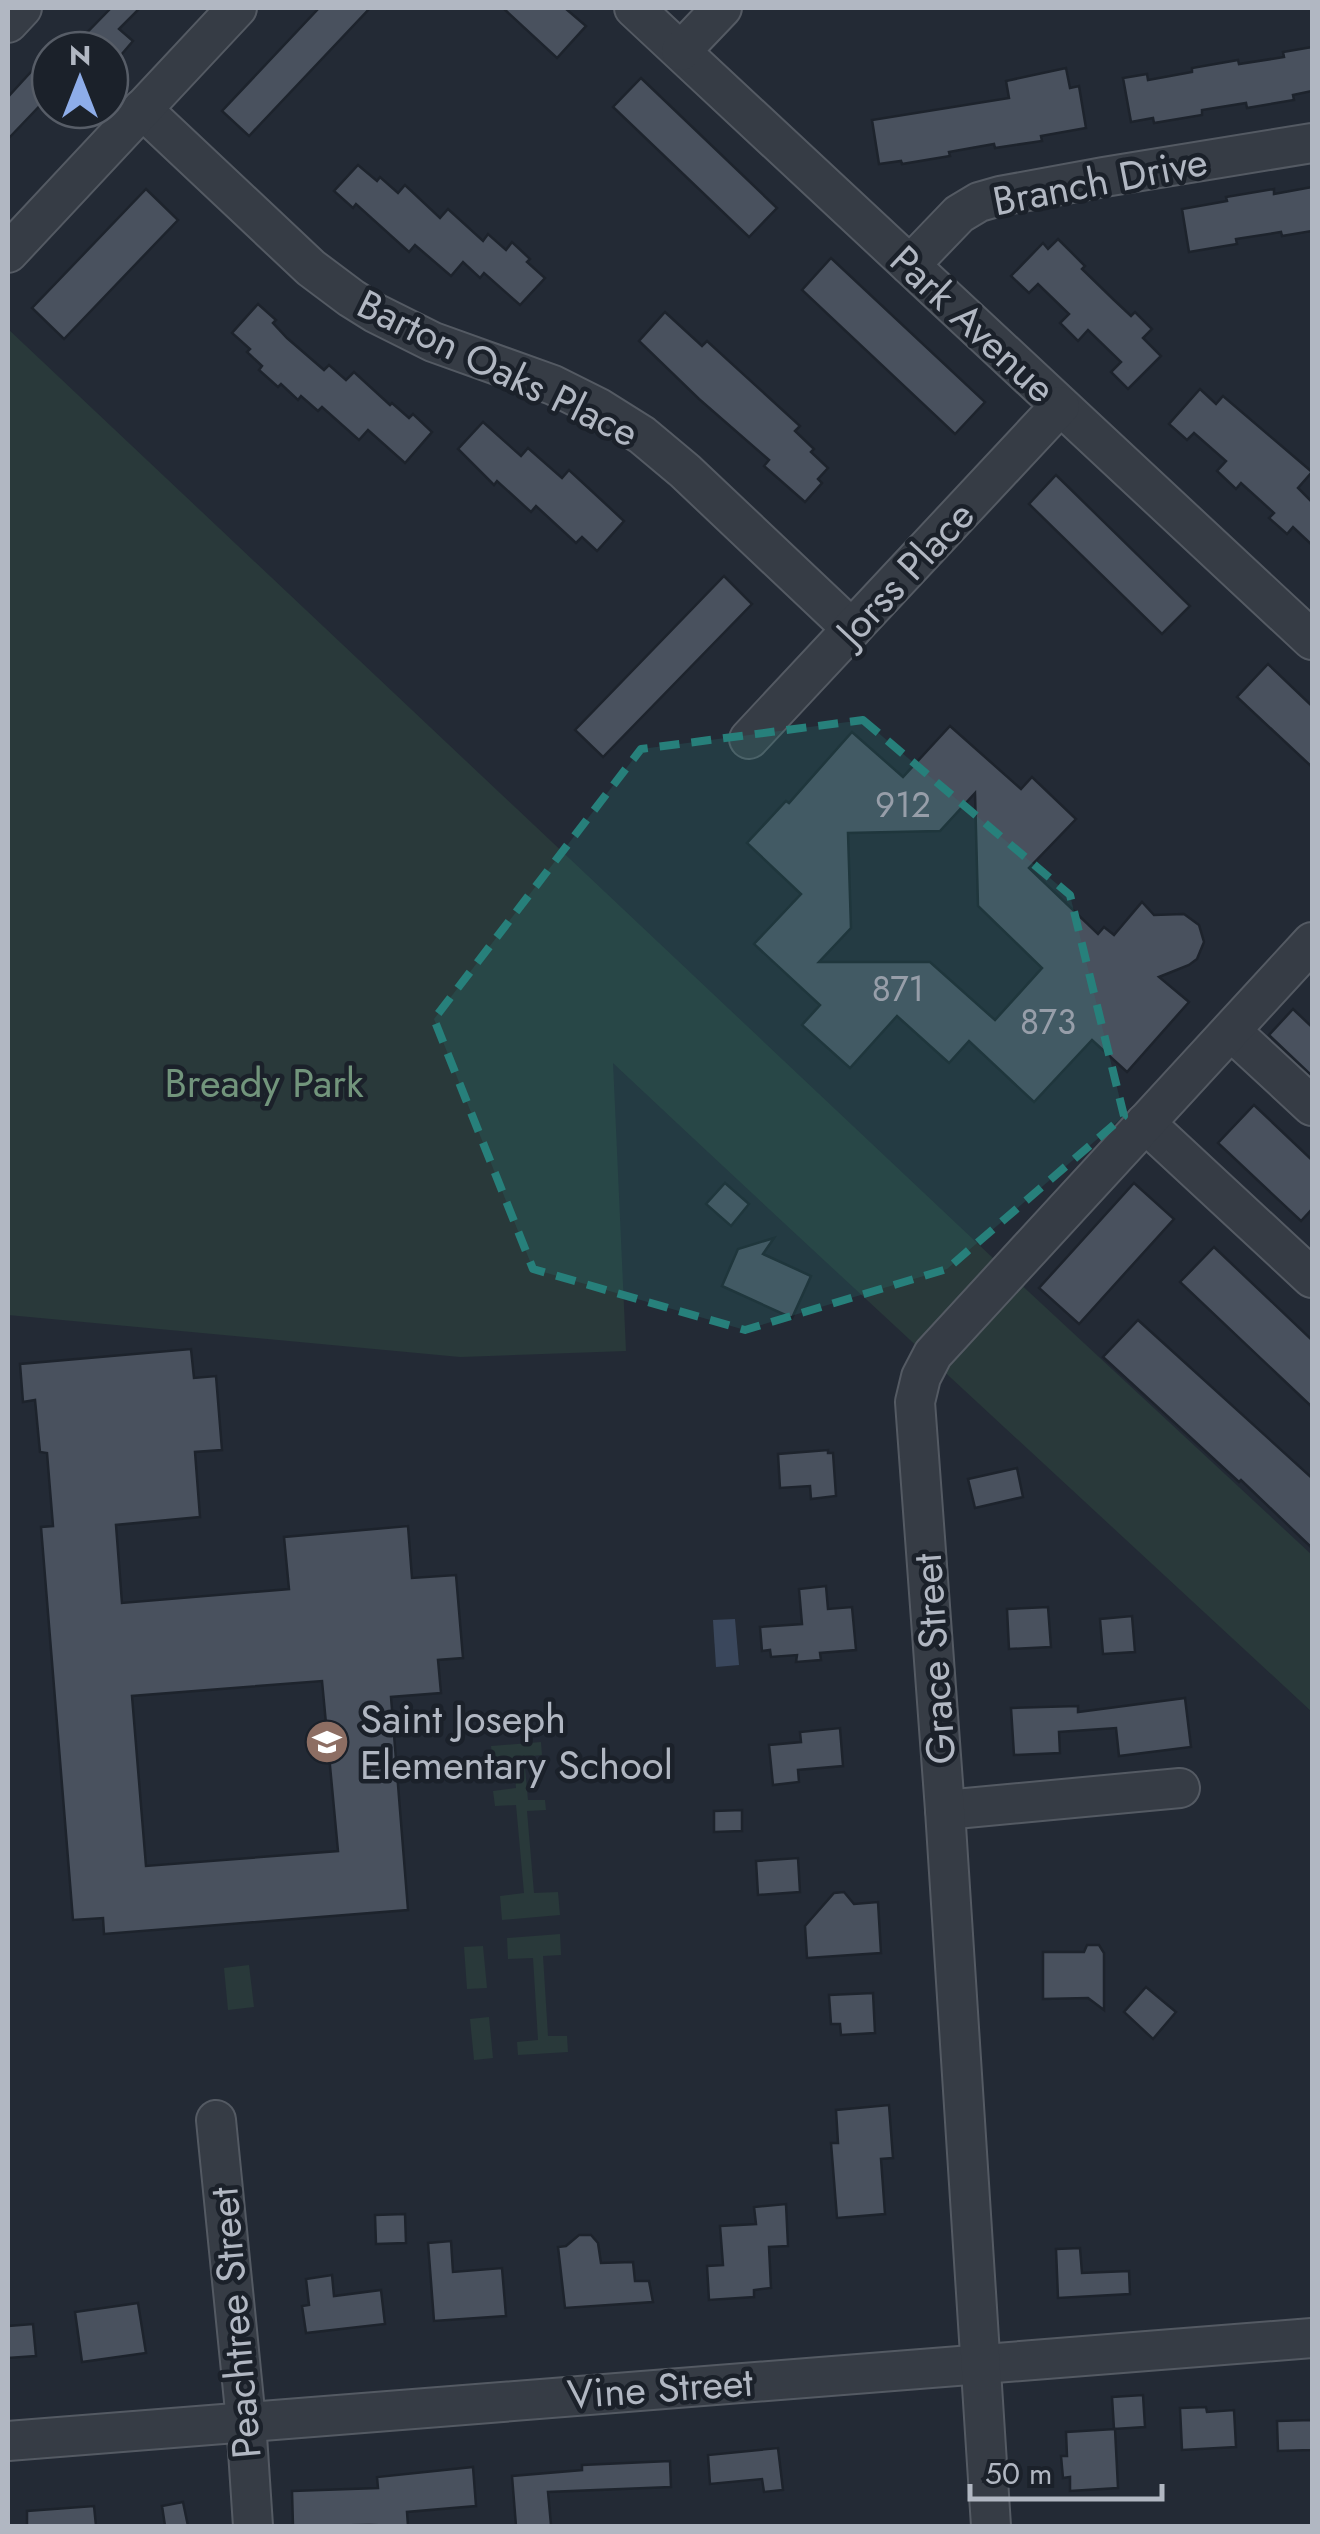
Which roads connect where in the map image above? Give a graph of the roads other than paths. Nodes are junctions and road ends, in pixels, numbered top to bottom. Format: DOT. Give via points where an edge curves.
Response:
graph roads {
  1 [pos="22,8"];
  2 [pos="237,8"];
  3 [pos="634,8"];
  4 [pos="722,8"];
  5 [pos="8,23"];
  6 [pos="680,51"];
  7 [pos="142,109"];
  8 [pos="1312,143"];
  9 [pos="8,253"];
  10 [pos="910,265"];
  11 [pos="1060,406"];
  12 [pos="852,629"];
  13 [pos="1312,640"];
  14 [pos="748,739"];
  15 [pos="1312,942"];
  16 [pos="1232,1030"];
  17 [pos="1312,1106"];
  18 [pos="1145,1124"];
  19 [pos="1312,1278"];
  20 [pos="1180,1788"];
  21 [pos="945,1810"];
  22 [pos="216,2120"];
  23 [pos="1312,2338"];
  24 [pos="982,2364"];
  25 [pos="246,2420"];
  26 [pos="8,2441"];
  27 [pos="253,2526"];
  28 [pos="991,2526"];
  1 -- 5 [label="street"];
  2 -- 7 [label="street"];
  3 -- 6 [label="street, Park Avenue"];
  4 -- 6 [label="street"];
  6 -- 10 [label="street, Park Avenue"];
  7 -- 9 [label="street"];
  7 -- 12 [label="street, Barton Oaks Place" via="351,298 433,342 553,386 642,435"];
  8 -- 10 [label="street, Branch Drive" via="979,202"];
  10 -- 11 [label="street, Park Avenue"];
  11 -- 12 [label="street, Jorss Place"];
  11 -- 13 [label="street, Park Avenue"];
  12 -- 14 [label="street, Jorss Place"];
  15 -- 16 [label="street, Grace Street"];
  16 -- 17 [label="street"];
  16 -- 18 [label="street, Grace Street"];
  18 -- 19 [label="street"];
  18 -- 21 [label="street, Grace Street" via="933,1354 921,1377 914,1418"];
  20 -- 21 [label="street"];
  21 -- 24 [label="street, Grace Street"];
  22 -- 25 [label="street, Peachtree Street"];
  23 -- 24 [label="street, Vine Street"];
  24 -- 25 [label="street, Vine Street"];
  24 -- 28 [label="street, Grace Street"];
  25 -- 26 [label="street, Vine Street"];
  25 -- 27 [label="street, Peachtree Street"];
}
